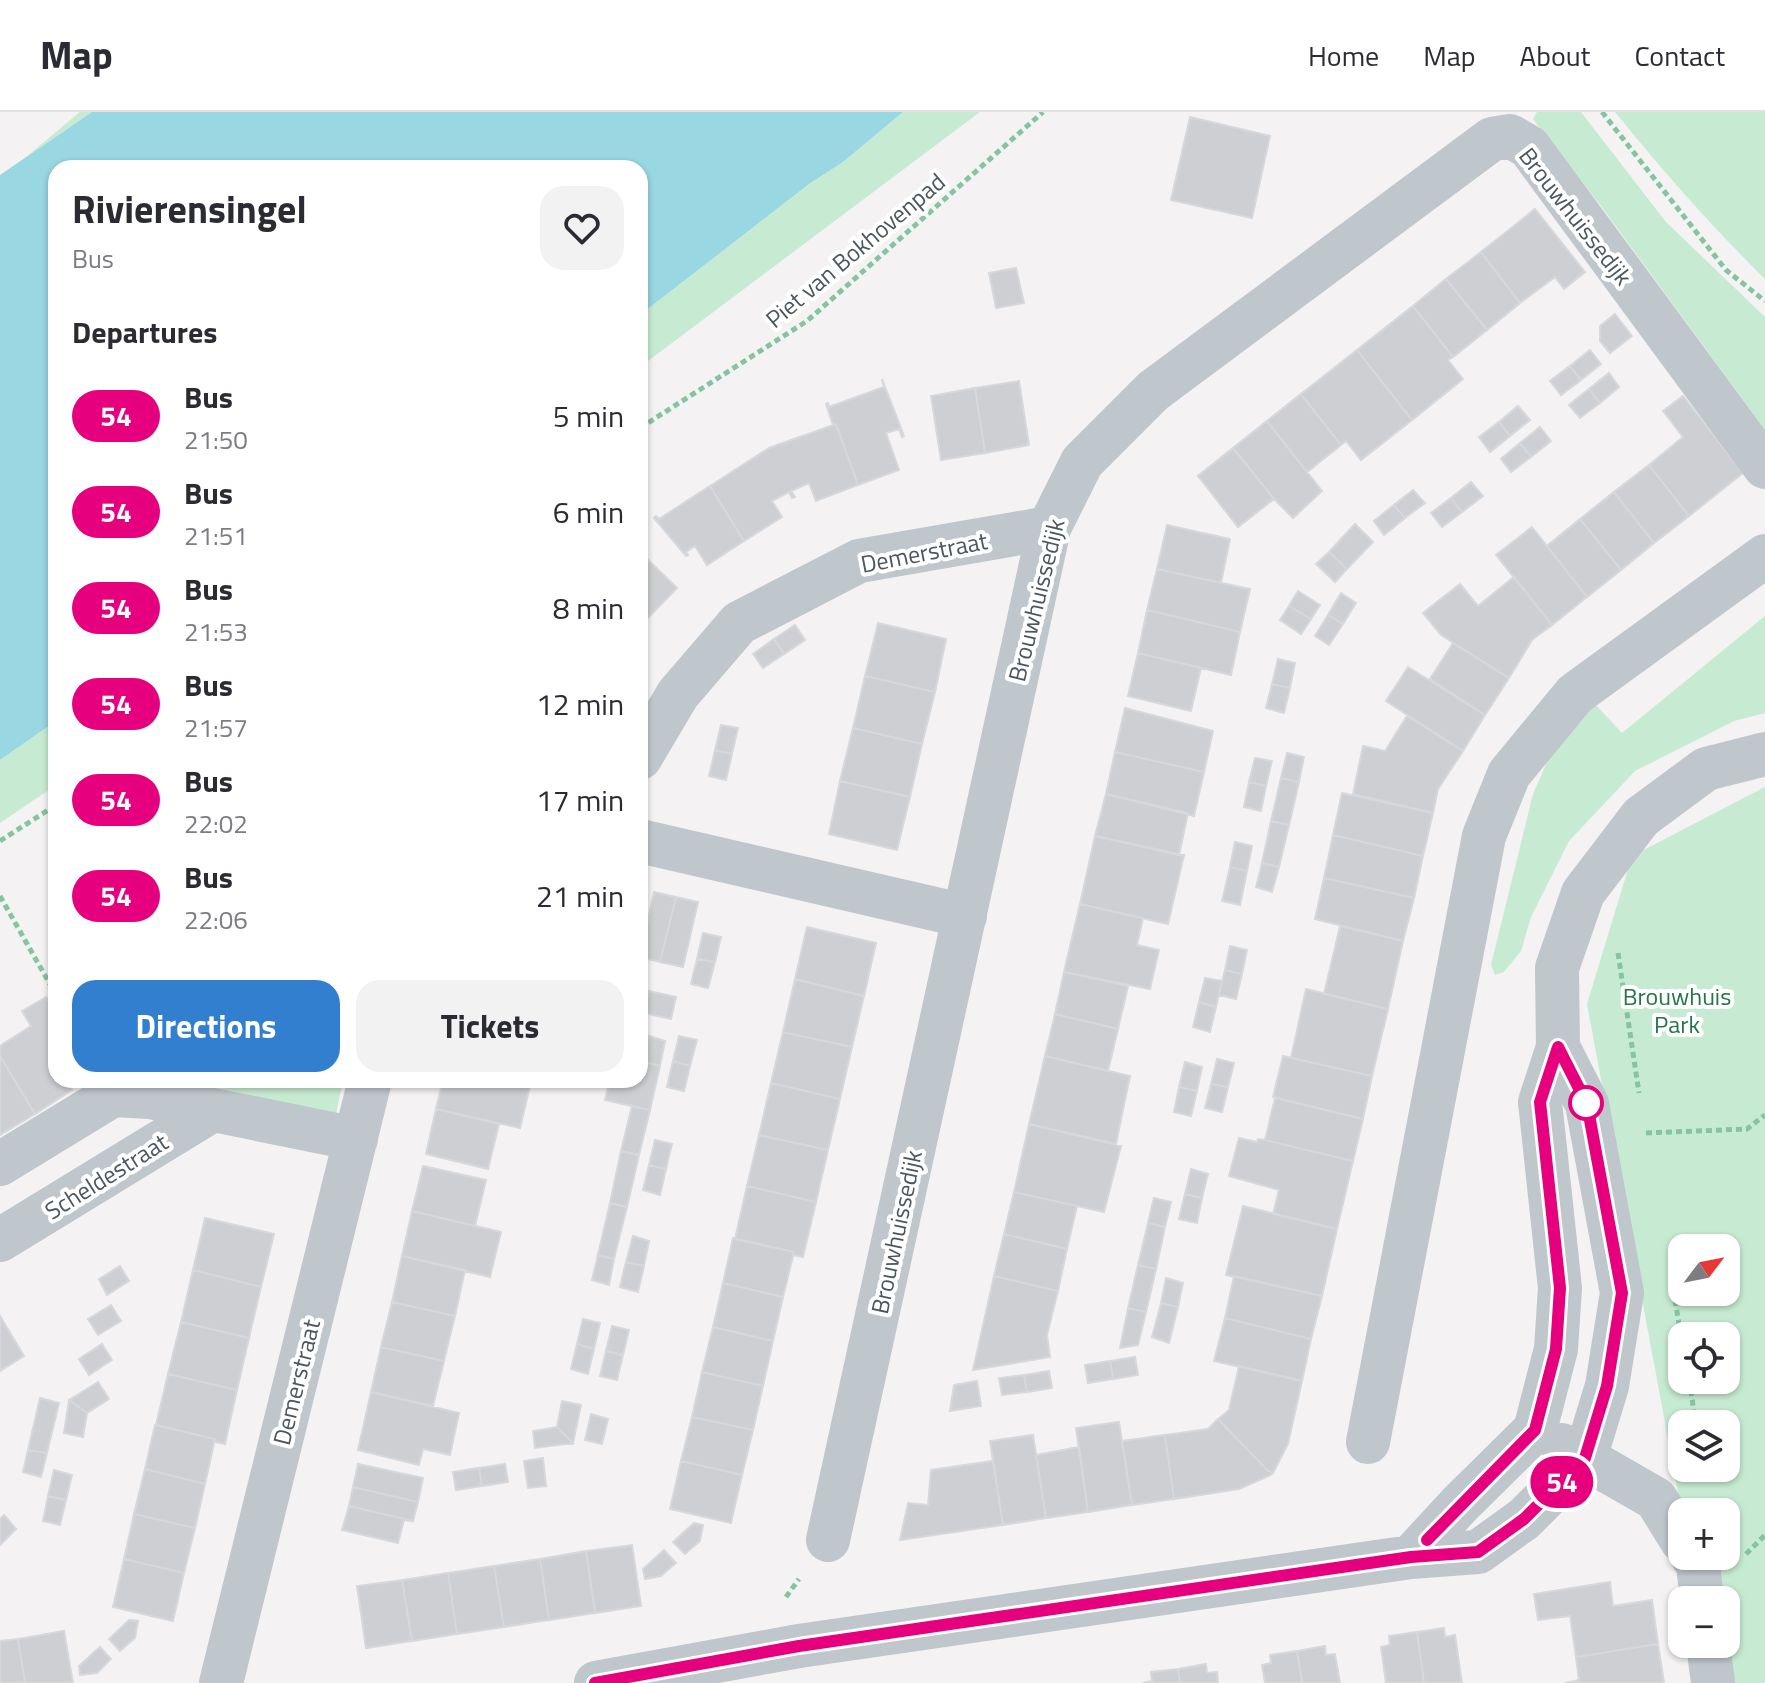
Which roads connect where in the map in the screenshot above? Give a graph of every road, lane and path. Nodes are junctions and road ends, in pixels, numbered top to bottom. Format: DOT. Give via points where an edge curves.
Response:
graph roads {
  1 [pos="1043,112"];
  2 [pos="1602,112"];
  3 [pos="1765,301"];
  4 [pos="648,423"];
  5 [pos="1765,467"];
  6 [pos="1049,528"];
  7 [pos="1765,556"];
  8 [pos="648,745"];
  9 [pos="1765,754"];
  10 [pos="48,810"];
  11 [pos="0,841"];
  12 [pos="648,843"];
  13 [pos="0,896"];
  14 [pos="965,916"];
  15 [pos="48,981"];
  16 [pos="1558,1047"];
  17 [pos="368,1088"];
  18 [pos="211,1111"];
  19 [pos="1764,1119"];
  20 [pos="1646,1133"];
  21 [pos="356,1139"];
  22 [pos="0,1164"];
  23 [pos="0,1240"];
  24 [pos="1535,1430"];
  25 [pos="1368,1442"];
  26 [pos="1585,1458"];
  27 [pos="1668,1518"];
  28 [pos="828,1540"];
  29 [pos="1411,1557"];
  30 [pos="1710,1658"];
  31 [pos="746,1670"];
  32 [pos="221,1683"];
  33 [pos="596,1683"];
  34 [pos="1713,1683"];
  1 -- 4 [label="path, Piet van Bokhovenpad" via="807,321"];
  2 -- 3 [label="path" via="1726,270"];
  5 -- 6 [label="street, Brouwhuissedijk" via="1529,147 1510,136 1492,139 1153,391 1082,462"];
  6 -- 8 [label="street, Demerstraat" via="859,561 739,623 678,694"];
  6 -- 14 [label="street, Brouwhuissedijk"];
  7 -- 25 [label="street" via="1575,694 1509,774 1484,836"];
  9 -- 16 [label="street" via="1706,769 1641,817 1583,893 1557,968"];
  10 -- 11 [label="path"];
  12 -- 14 [label="street"];
  13 -- 15 [label="path"];
  14 -- 28 [label="street, Brouwhuissedijk"];
  16 -- 24 [label="street" via="1540,1102 1560,1288 1556,1349"];
  16 -- 26 [label="street" via="1587,1104 1622,1293 1607,1386"];
  17 -- 21 [label="street, Demerstraat"];
  18 -- 21 [label="street, Scheldestraat"];
  18 -- 22 [label="street, Scheldestraat" via="113,1095"];
  18 -- 23 [label="street, Scheldestraat"];
  19 -- 20 [label="path" via="1747,1129"];
  21 -- 32 [label="street, Demerstraat"];
  24 -- 26 [label="street"];
  24 -- 29 [label="street"];
  26 -- 27 [label="street" via="1656,1499"];
  26 -- 29 [label="street" via="1524,1519 1478,1552"];
  29 -- 31 [label="street"];
  30 -- 34 [label="street"];
  31 -- 33 [label="street"];
}
